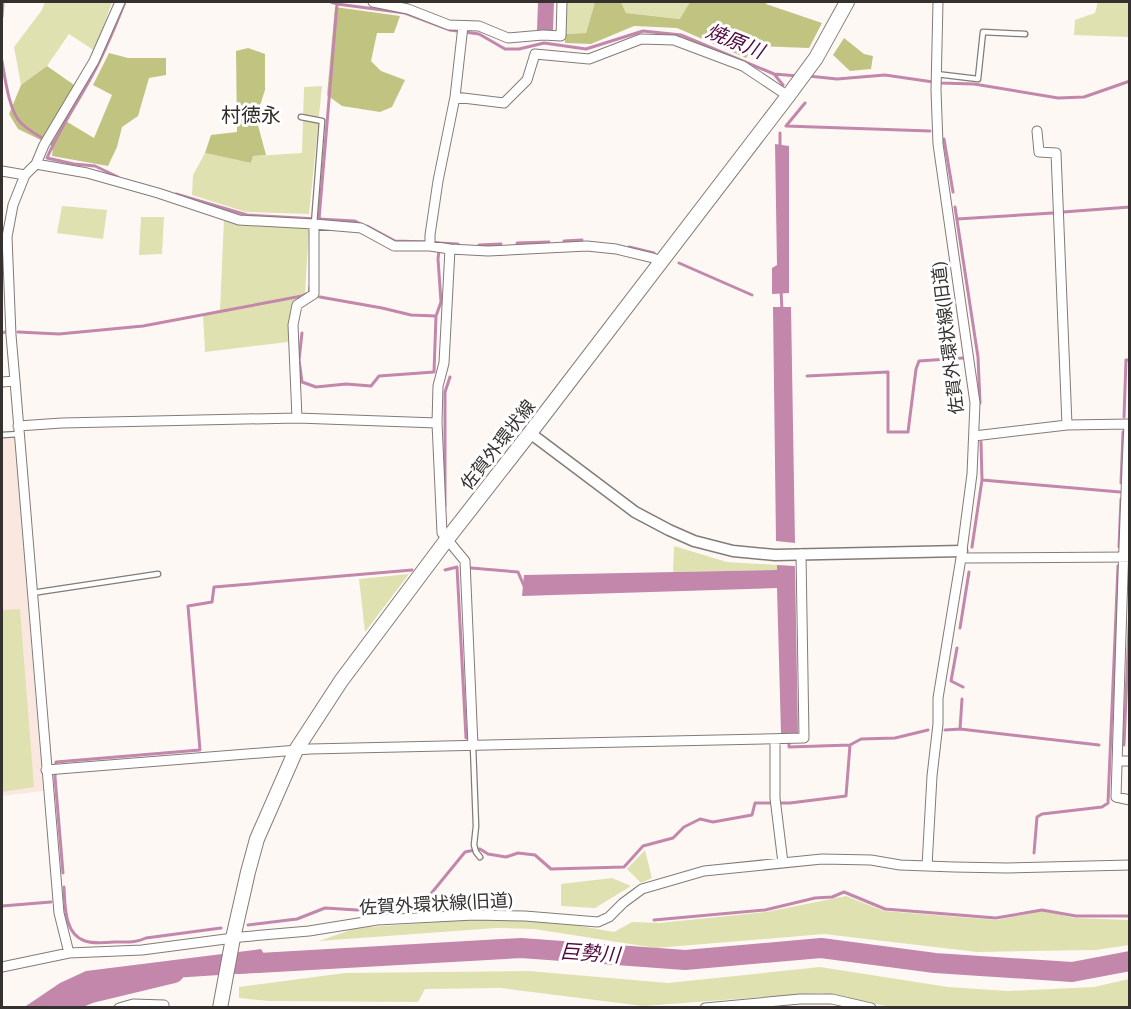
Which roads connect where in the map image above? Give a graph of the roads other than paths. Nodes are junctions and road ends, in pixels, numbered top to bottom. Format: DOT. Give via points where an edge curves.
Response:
graph roads {
  1 [pos="120,2"];
  2 [pos="372,2"];
  3 [pos="562,2"];
  4 [pos="847,2"];
  5 [pos="938,2"];
  6 [pos="463,26"];
  7 [pos="1025,34"];
  8 [pos="936,74"];
  9 [pos="788,96"];
  10 [pos="455,97"];
  11 [pos="301,117"];
  12 [pos="1037,131"];
  13 [pos="36,164"];
  14 [pos="2,171"];
  15 [pos="25,175"];
  16 [pos="314,224"];
  17 [pos="441,248"];
  18 [pos="662,262"];
  19 [pos="15,381"];
  20 [pos="2,382"];
  21 [pos="297,418"];
  22 [pos="438,423"];
  23 [pos="1129,424"];
  24 [pos="1067,425"];
  25 [pos="18,430"];
  26 [pos="530,433"];
  27 [pos="2,435"];
  28 [pos="974,436"];
  29 [pos="448,538"];
  30 [pos="801,554"];
  31 [pos="961,555"];
  32 [pos="1126,557"];
  33 [pos="158,574"];
  34 [pos="32,593"];
  35 [pos="784,739"];
  36 [pos="473,746"];
  37 [pos="296,750"];
  38 [pos="1130,760"];
  39 [pos="1117,761"];
  40 [pos="48,770"];
  41 [pos="1130,800"];
  42 [pos="480,857"];
  43 [pos="783,862"];
  44 [pos="927,866"];
  45 [pos="1130,866"];
  46 [pos="233,938"];
  47 [pos="69,953"];
  48 [pos="2,967"];
  49 [pos="221,1002"];
  50 [pos="119,1008"];
  51 [pos="164,1008"];
  52 [pos="705,1008"];
  53 [pos="872,1008"];
  1 -- 13 [label="street" via="94,61"];
  2 -- 6 [label="street"];
  3 -- 6 [label="street" via="561,36 508,39 479,26"];
  4 -- 9 [label="main road, 佐賀外環状線"];
  5 -- 8 [label="street"];
  6 -- 10 [label="street"];
  7 -- 8 [label="lane" via="983,32 978,78"];
  8 -- 28 [label="street, 佐賀外環状線(旧道)" via="938,144 975,402"];
  9 -- 10 [label="street" via="743,66 694,47 674,40 641,39 589,58 535,54 527,80 504,103"];
  9 -- 18 [label="main road, 佐賀外環状線"];
  10 -- 17 [label="street" via="430,235"];
  11 -- 16 [label="lane" via="322,121"];
  12 -- 24 [label="street" via="1039,152 1056,153"];
  13 -- 15 [label="street"];
  13 -- 16 [label="street" via="87,173 238,220"];
  14 -- 15 [label="street"];
  15 -- 19 [label="street" via="12,205 7,237"];
  16 -- 17 [label="street" via="361,228 394,246"];
  16 -- 21 [label="street" via="314,294 297,305 293,325"];
  17 -- 18 [label="street" via="488,251 587,246 616,249"];
  17 -- 22 [label="street" via="444,363 438,386"];
  18 -- 26 [label="main road, 佐賀外環状線"];
  19 -- 20 [label="street"];
  19 -- 25 [label="street"];
  21 -- 22 [label="street"];
  21 -- 25 [label="street" via="62,423"];
  22 -- 29 [label="street" via="442,533"];
  23 -- 24 [label="street"];
  23 -- 32 [label="street"];
  24 -- 28 [label="street"];
  25 -- 27 [label="lane"];
  25 -- 34 [label="street"];
  26 -- 29 [label="main road, 佐賀外環状線"];
  26 -- 30 [label="street" via="635,512 669,530 733,551"];
  28 -- 31 [label="street, 佐賀外環状線(旧道)"];
  29 -- 36 [label="street" via="465,561"];
  29 -- 37 [label="main road, 佐賀外環状線" via="341,681"];
  30 -- 31 [label="street"];
  30 -- 35 [label="street" via="804,738"];
  31 -- 32 [label="street"];
  31 -- 44 [label="street, 佐賀外環状線(旧道)" via="938,698"];
  32 -- 39 [label="street"];
  33 -- 34 [label="lane"];
  34 -- 40 [label="street"];
  35 -- 36 [label="street"];
  35 -- 43 [label="street" via="775,803"];
  36 -- 37 [label="street"];
  36 -- 42 [label="lane" via="474,845"];
  37 -- 40 [label="street"];
  37 -- 46 [label="main road, 佐賀外環状線" via="257,839"];
  38 -- 39 [label="street"];
  39 -- 41 [label="street" via="1116,797"];
  40 -- 47 [label="street" via="59,913"];
  43 -- 44 [label="street, 佐賀外環状線(旧道)" via="871,860"];
  43 -- 46 [label="street, 佐賀外環状線(旧道)" via="704,871 642,889 609,917 597,922 474,915 377,920"];
  44 -- 45 [label="street, 佐賀外環状線(旧道)"];
  46 -- 47 [label="street, 佐賀外環状線(旧道)" via="142,950"];
  46 -- 49 [label="main road, 佐賀外環状線"];
  47 -- 48 [label="street, 佐賀外環状線(旧道)"];
  50 -- 51 [label="street"];
  52 -- 53 [label="street" via="832,999"];
}
